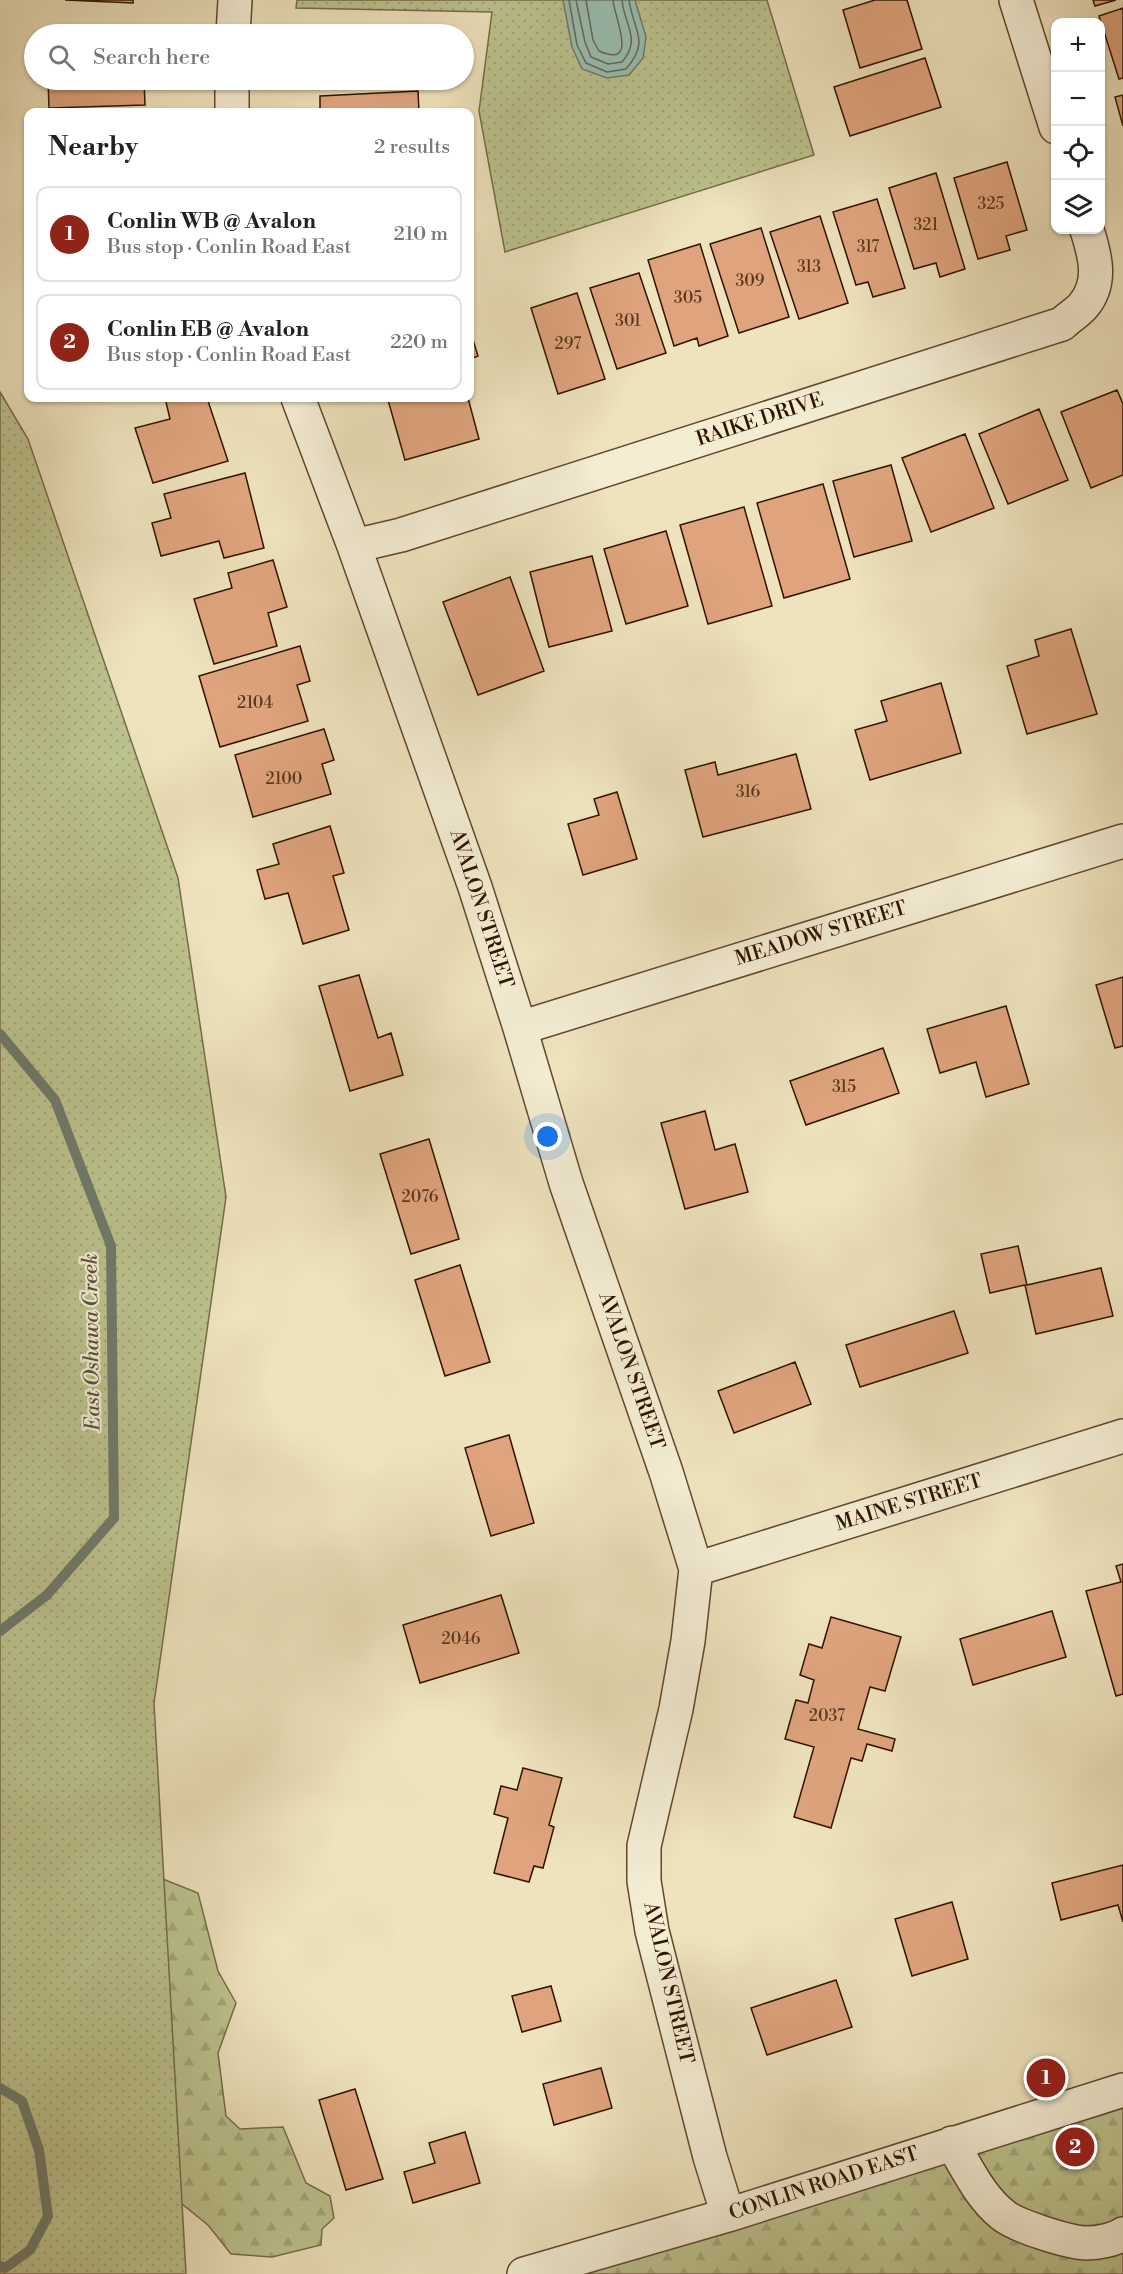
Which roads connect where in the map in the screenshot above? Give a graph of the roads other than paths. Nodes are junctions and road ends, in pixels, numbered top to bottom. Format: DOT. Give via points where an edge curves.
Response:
graph roads {
  1 [pos="235,0"];
  2 [pos="1016,0"];
  3 [pos="234,24"];
  4 [pos="232,90"];
  5 [pos="232,108"];
  6 [pos="1056,126"];
  7 [pos="1088,234"];
  8 [pos="300,402"];
  9 [pos="354,546"];
  10 [pos="1123,841"];
  11 [pos="520,1028"];
  12 [pos="1123,1436"];
  13 [pos="696,1569"];
  14 [pos="1123,2090"];
  15 [pos="952,2144"];
  16 [pos="728,2215"];
  17 [pos="1121,2242"];
  18 [pos="524,2274"];
  1 -- 3 [label="street"];
  2 -- 6 [label="street"];
  4 -- 5 [label="street"];
  7 -- 9 [label="street, RAIKE DRIVE" via="1096,259 1094,285 1084,305 1062,324 401,535"];
  8 -- 9 [label="street, AVALON STREET"];
  9 -- 11 [label="street, AVALON STREET" via="475,887"];
  10 -- 11 [label="street, MEADOW STREET"];
  11 -- 13 [label="street, AVALON STREET" via="566,1183"];
  12 -- 13 [label="street, MAINE STREET"];
  13 -- 16 [label="street, AVALON STREET" via="676,1709 644,1846 644,1881 652,1931"];
  14 -- 15 [label="street, CONLIN ROAD EAST"];
  15 -- 16 [label="street, CONLIN ROAD EAST"];
  15 -- 17 [label="street" via="984,2195 1005,2216 1044,2233 1086,2243"];
  16 -- 18 [label="street, CONLIN ROAD EAST"];
}
